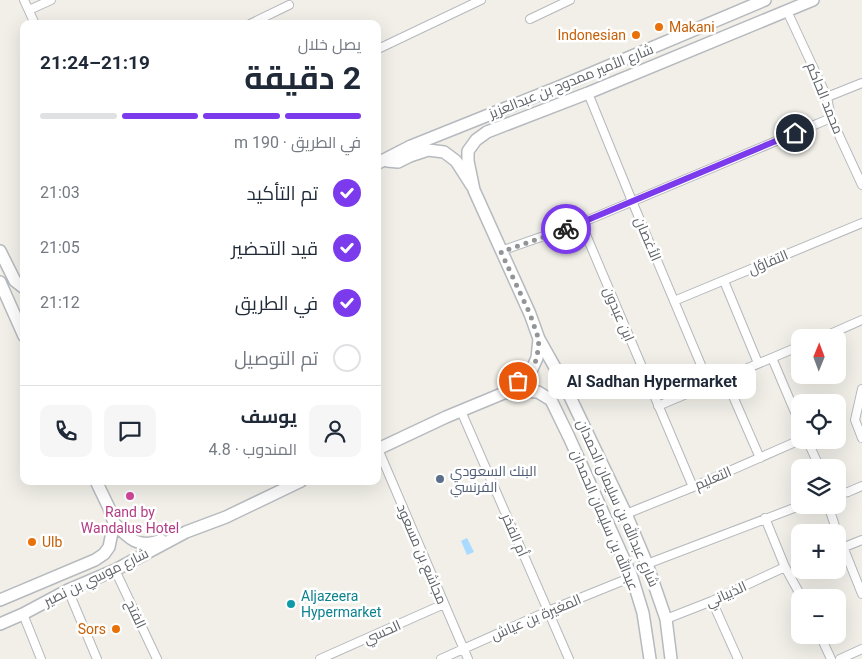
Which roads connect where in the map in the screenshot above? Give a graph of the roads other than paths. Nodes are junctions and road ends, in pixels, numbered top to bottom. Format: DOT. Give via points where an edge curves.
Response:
graph roads {
  1 [pos="24,0"];
  2 [pos="51,0"];
  3 [pos="481,0"];
  4 [pos="570,0"];
  5 [pos="765,0"];
  6 [pos="813,0"];
  7 [pos="289,5"];
  8 [pos="29,10"];
  9 [pos="787,11"];
  10 [pos="33,20"];
  11 [pos="258,20"];
  12 [pos="530,20"];
  13 [pos="381,49"];
  14 [pos="862,83"];
  15 [pos="588,93"];
  16 [pos="827,97"];
  17 [pos="831,118"];
  18 [pos="381,161"];
  19 [pos="381,162"];
  20 [pos="862,185"];
  21 [pos="474,190"];
  22 [pos="632,202"];
  23 [pos="581,223"];
  24 [pos="862,223"];
  25 [pos="0,250"];
  26 [pos="501,252"];
  27 [pos="724,281"];
  28 [pos="0,282"];
  29 [pos="20,285"];
  30 [pos="674,301"];
  31 [pos="862,320"];
  32 [pos="20,327"];
  33 [pos="842,329"];
  34 [pos="539,340"];
  35 [pos="791,350"];
  36 [pos="772,358"];
  37 [pos="758,363"];
  38 [pos="725,378"];
  39 [pos="710,384"];
  40 [pos="862,389"];
  41 [pos="504,393"];
  42 [pos="791,403"];
  43 [pos="658,406"];
  44 [pos="461,411"];
  45 [pos="862,438"];
  46 [pos="791,444"];
  47 [pos="381,448"];
  48 [pos="381,456"];
  49 [pos="760,458"];
  50 [pos="98,485"];
  51 [pos="293,485"];
  52 [pos="862,486"];
  53 [pos="693,487"];
  54 [pos="846,492"];
  55 [pos="791,509"];
  56 [pos="626,514"];
  57 [pos="765,518"];
  58 [pos="114,523"];
  59 [pos="186,532"];
  60 [pos="862,540"];
  61 [pos="846,546"];
  62 [pos="846,557"];
  63 [pos="647,564"];
  64 [pos="786,567"];
  65 [pos="115,570"];
  66 [pos="632,576"];
  67 [pos="797,589"];
  68 [pos="68,590"];
  69 [pos="862,594"];
  70 [pos="0,600"];
  71 [pos="712,601"];
  72 [pos="444,604"];
  73 [pos="548,612"];
  74 [pos="23,614"];
  75 [pos="666,619"];
  76 [pos="0,624"];
  77 [pos="824,644"];
  78 [pos="464,649"];
  79 [pos="862,649"];
  80 [pos="41,659"];
  81 [pos="97,659"];
  82 [pos="157,659"];
  83 [pos="320,659"];
  84 [pos="441,659"];
  85 [pos="468,659"];
  86 [pos="569,659"];
  87 [pos="650,659"];
  88 [pos="671,659"];
  89 [pos="738,659"];
  90 [pos="831,659"];
  91 [pos="840,659"];
  1 -- 8 [label="street"];
  2 -- 8 [label="street"];
  3 -- 13 [label="street"];
  4 -- 12 [label="street"];
  5 -- 18 [label="street, شارع الأمير ممدوح بن عبدالعزيز" via="411,146"];
  6 -- 9 [label="street, شارع الأمير ممدوح بن عبدالعزيز"];
  7 -- 11 [label="street"];
  8 -- 10 [label="street"];
  9 -- 15 [label="street, شارع الأمير ممدوح بن عبدالعزيز"];
  9 -- 16 [label="street, محمد الحاكم"];
  14 -- 16 [label="street"];
  15 -- 21 [label="street, شارع الأمير ممدوح بن عبدالعزيز" via="487,132 476,140 468,151"];
  15 -- 22 [label="street, الأغصان"];
  16 -- 17 [label="street, محمد الحاكم"];
  17 -- 20 [label="street, محمد الحاكم"];
  17 -- 22 [label="street"];
  19 -- 21 [label="street" via="398,162 428,150 444,152 456,161"];
  21 -- 26 [label="street"];
  22 -- 23 [label="street"];
  22 -- 30 [label="street, الأغصان"];
  23 -- 26 [label="street"];
  23 -- 43 [label="street, ابن عبدون"];
  24 -- 27 [label="street, التفاؤل"];
  25 -- 29 [label="street"];
  26 -- 34 [label="street"];
  27 -- 30 [label="street, التفاؤل"];
  27 -- 37 [label="street"];
  28 -- 32 [label="street"];
  30 -- 39 [label="street, الأغصان"];
  31 -- 33 [label="street"];
  34 -- 41 [label="street" via="532,369"];
  34 -- 56 [label="street, شارع عبدالله بن سليمان الحمدان" via="562,380"];
  35 -- 36 [label="street"];
  36 -- 37 [label="street"];
  36 -- 42 [label="street"];
  37 -- 38 [label="street"];
  38 -- 39 [label="street"];
  38 -- 49 [label="street"];
  39 -- 43 [label="street"];
  40 -- 45 [label="street" via="854,420"];
  41 -- 44 [label="street"];
  41 -- 66 [label="street, عبدالله بن سليمان الحمدان" via="538,392 551,400"];
  43 -- 53 [label="street, ابن عبدون"];
  44 -- 47 [label="street"];
  44 -- 73 [label="street, أم الفخر"];
  46 -- 49 [label="street, التعليم"];
  48 -- 72 [label="street, مجاشع بن مسعود"];
  49 -- 53 [label="street, التعليم"];
  50 -- 58 [label="street"];
  51 -- 59 [label="street, شارع موسي بن نصير"];
  52 -- 54 [label="street"];
  53 -- 56 [label="street, التعليم"];
  55 -- 57 [label="street"];
  56 -- 63 [label="street, شارع عبدالله بن سليمان الحمدان"];
  57 -- 63 [label="street"];
  57 -- 64 [label="street"];
  58 -- 59 [label="street" via="135,542 143,544 155,544"];
  58 -- 70 [label="street, شارع موسي بن نصير" via="104,554"];
  59 -- 65 [label="street, شارع موسي بن نصير"];
  60 -- 61 [label="street"];
  62 -- 69 [label="street"];
  63 -- 75 [label="street, شارع عبدالله بن سليمان الحمدان"];
  64 -- 67 [label="street"];
  64 -- 71 [label="street, الذبياني"];
  65 -- 68 [label="street, شارع موسي بن نصير"];
  65 -- 82 [label="street, الفتح"];
  66 -- 73 [label="street, المغيرة بن عياش"];
  66 -- 87 [label="street, عبدالله بن سليمان الحمدان" via="643,613"];
  68 -- 74 [label="street, شارع موسي بن نصير"];
  68 -- 81 [label="street"];
  71 -- 75 [label="street, الذبياني"];
  71 -- 89 [label="street"];
  72 -- 78 [label="street, مجاشع بن مسعود"];
  72 -- 83 [label="street, الحسي"];
  73 -- 78 [label="street, المغيرة بن عياش"];
  73 -- 86 [label="street, أم الفخر"];
  74 -- 76 [label="street, شارع موسي بن نصير"];
  74 -- 80 [label="street"];
  75 -- 88 [label="street, شارع عبدالله بن سليمان الحمدان"];
  77 -- 90 [label="street"];
  78 -- 84 [label="street, المغيرة بن عياش"];
  78 -- 85 [label="street, مجاشع بن مسعود"];
  79 -- 91 [label="street"];
}
